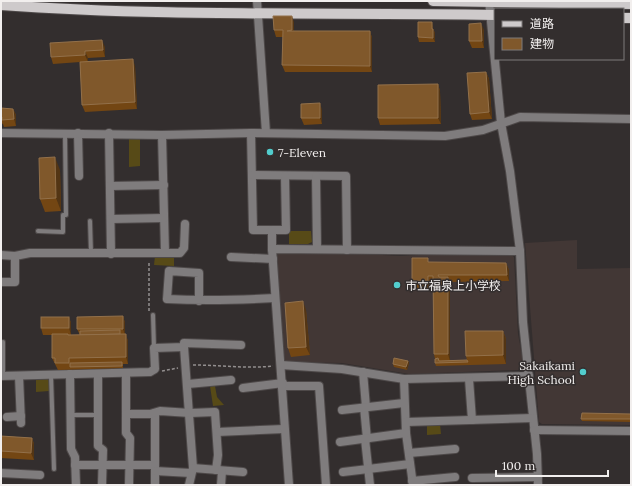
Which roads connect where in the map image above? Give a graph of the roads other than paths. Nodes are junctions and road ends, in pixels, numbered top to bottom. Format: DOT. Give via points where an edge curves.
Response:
graph roads {
  1 [pos="257,1"];
  2 [pos="434,1"];
  3 [pos="489,1"];
  4 [pos="631,4"];
  5 [pos="1,5"];
  6 [pos="594,5"];
  7 [pos="258,13"];
  8 [pos="493,15"];
  9 [pos="631,119"];
  10 [pos="501,123"];
  11 [pos="1,133"];
  12 [pos="65,133"];
  13 [pos="78,133"];
  14 [pos="109,133"];
  15 [pos="251,133"];
  16 [pos="266,134"];
  17 [pos="162,135"];
  18 [pos="252,175"];
  19 [pos="79,176"];
  20 [pos="285,176"];
  21 [pos="316,176"];
  22 [pos="164,185"];
  23 [pos="110,186"];
  24 [pos="164,218"];
  25 [pos="111,219"];
  26 [pos="90,221"];
  27 [pos="185,224"];
  28 [pos="272,230"];
  29 [pos="38,231"];
  30 [pos="317,248"];
  31 [pos="272,249"];
  32 [pos="347,250"];
  33 [pos="520,251"];
  34 [pos="165,253"];
  35 [pos="91,254"];
  36 [pos="111,254"];
  37 [pos="1,255"];
  38 [pos="16,256"];
  39 [pos="231,257"];
  40 [pos="273,259"];
  41 [pos="1,282"];
  42 [pos="276,298"];
  43 [pos="199,300"];
  44 [pos="153,315"];
  45 [pos="3,342"];
  46 [pos="241,345"];
  47 [pos="184,347"];
  48 [pos="154,348"];
  49 [pos="281,366"];
  50 [pos="363,372"];
  51 [pos="126,373"];
  52 [pos="70,374"];
  53 [pos="98,374"];
  54 [pos="51,375"];
  55 [pos="2,376"];
  56 [pos="19,376"];
  57 [pos="529,376"];
  58 [pos="469,378"];
  59 [pos="404,379"];
  60 [pos="230,380"];
  61 [pos="188,384"];
  62 [pos="283,385"];
  63 [pos="243,388"];
  64 [pos="404,403"];
  65 [pos="365,407"];
  66 [pos="342,410"];
  67 [pos="155,413"];
  68 [pos="190,413"];
  69 [pos="126,414"];
  70 [pos="70,415"];
  71 [pos="98,415"];
  72 [pos="7,417"];
  73 [pos="533,418"];
  74 [pos="472,420"];
  75 [pos="406,422"];
  76 [pos="284,430"];
  77 [pos="534,430"];
  78 [pos="631,431"];
  79 [pos="217,432"];
  80 [pos="406,433"];
  81 [pos="366,439"];
  82 [pos="340,442"];
  83 [pos="455,449"];
  84 [pos="409,453"];
  85 [pos="129,464"];
  86 [pos="410,464"];
  87 [pos="75,465"];
  88 [pos="102,466"];
  89 [pos="155,468"];
  90 [pos="54,469"];
  91 [pos="219,470"];
  92 [pos="369,470"];
  93 [pos="192,471"];
  94 [pos="243,472"];
  95 [pos="343,472"];
  96 [pos="1,473"];
  97 [pos="40,475"];
  98 [pos="455,477"];
  99 [pos="472,478"];
  100 [pos="538,481"];
  101 [pos="413,483"];
  102 [pos="76,485"];
  103 [pos="102,485"];
  104 [pos="129,485"];
  105 [pos="155,485"];
  106 [pos="189,485"];
  107 [pos="221,485"];
  108 [pos="289,485"];
  109 [pos="326,485"];
  110 [pos="370,485"];
  1 -- 7 [label="street"];
  2 -- 3 [label="main road"];
  3 -- 6 [label="main road"];
  3 -- 8 [label="street"];
  4 -- 6 [label="main road"];
  5 -- 7 [label="main road"];
  7 -- 8 [label="main road"];
  7 -- 16 [label="street"];
  8 -- 10 [label="street" via="494,65"];
  9 -- 10 [label="street" via="520,117"];
  10 -- 16 [label="street" via="483,130 445,136"];
  10 -- 33 [label="street"];
  11 -- 12 [label="street"];
  12 -- 13 [label="street"];
  12 -- 29 [label="lane" via="66,215 63,215 63,232"];
  13 -- 14 [label="street"];
  13 -- 19 [label="street"];
  14 -- 17 [label="street"];
  14 -- 23 [label="street"];
  15 -- 16 [label="street"];
  15 -- 17 [label="street"];
  15 -- 18 [label="street"];
  17 -- 22 [label="street"];
  18 -- 20 [label="street"];
  18 -- 28 [label="street" via="253,230"];
  20 -- 21 [label="street"];
  20 -- 28 [label="street" via="286,230"];
  21 -- 30 [label="street"];
  21 -- 32 [label="street" via="346,176"];
  22 -- 23 [label="street"];
  22 -- 24 [label="street"];
  23 -- 25 [label="street"];
  24 -- 25 [label="street"];
  24 -- 34 [label="street"];
  25 -- 36 [label="street"];
  26 -- 35 [label="lane"];
  27 -- 34 [label="street" via="184,248 180,253"];
  28 -- 31 [label="street"];
  30 -- 31 [label="street"];
  30 -- 32 [label="street"];
  31 -- 40 [label="street"];
  32 -- 33 [label="street"];
  33 -- 57 [label="street" via="523,322"];
  34 -- 36 [label="street"];
  35 -- 36 [label="street"];
  35 -- 38 [label="street" via="30,253"];
  37 -- 38 [label="street"];
  38 -- 41 [label="street" via="15,282"];
  39 -- 40 [label="street"];
  40 -- 42 [label="street"];
  42 -- 43 [label="street"];
  42 -- 49 [label="street"];
  43 -- 43 [label="street" via="199,273 169,271 167,299"];
  44 -- 48 [label="lane"];
  45 -- 55 [label="lane"];
  46 -- 47 [label="street" via="184,343"];
  47 -- 48 [label="street"];
  47 -- 61 [label="street"];
  48 -- 51 [label="street" via="154,369 150,372"];
  49 -- 50 [label="street"];
  49 -- 62 [label="street"];
  50 -- 59 [label="street"];
  50 -- 65 [label="street"];
  51 -- 53 [label="street"];
  51 -- 69 [label="street"];
  52 -- 53 [label="street"];
  52 -- 54 [label="street"];
  52 -- 70 [label="street"];
  53 -- 71 [label="street"];
  54 -- 56 [label="street"];
  54 -- 90 [label="lane"];
  55 -- 56 [label="street"];
  56 -- 72 [label="street" via="21,420"];
  57 -- 58 [label="street"];
  57 -- 73 [label="street"];
  58 -- 59 [label="street"];
  58 -- 74 [label="street"];
  59 -- 64 [label="street"];
  60 -- 61 [label="street"];
  61 -- 68 [label="street"];
  62 -- 63 [label="street"];
  62 -- 76 [label="street"];
  62 -- 109 [label="street" via="318,386"];
  64 -- 65 [label="street"];
  64 -- 75 [label="street"];
  65 -- 66 [label="street"];
  65 -- 81 [label="street"];
  67 -- 68 [label="street"];
  67 -- 69 [label="street"];
  67 -- 89 [label="street"];
  68 -- 79 [label="street" via="215,412"];
  68 -- 93 [label="street"];
  69 -- 85 [label="street" via="126,434 130,438"];
  70 -- 71 [label="lane"];
  70 -- 87 [label="street" via="71,449"];
  71 -- 88 [label="street" via="98,446 103,450"];
  73 -- 74 [label="street"];
  73 -- 77 [label="street"];
  74 -- 75 [label="street"];
  75 -- 80 [label="street"];
  76 -- 79 [label="street"];
  76 -- 108 [label="street"];
  77 -- 78 [label="street"];
  77 -- 100 [label="street"];
  79 -- 91 [label="street"];
  80 -- 81 [label="street"];
  80 -- 84 [label="street"];
  81 -- 82 [label="street"];
  81 -- 92 [label="street"];
  83 -- 84 [label="street"];
  84 -- 86 [label="street"];
  85 -- 88 [label="street"];
  85 -- 89 [label="street"];
  85 -- 104 [label="street"];
  86 -- 92 [label="street"];
  86 -- 101 [label="street"];
  87 -- 88 [label="street"];
  87 -- 102 [label="street"];
  88 -- 103 [label="street"];
  89 -- 93 [label="street"];
  89 -- 105 [label="street"];
  91 -- 93 [label="street"];
  91 -- 94 [label="street"];
  91 -- 107 [label="street"];
  92 -- 95 [label="street"];
  92 -- 110 [label="street"];
  93 -- 106 [label="street"];
  96 -- 97 [label="street"];
  98 -- 101 [label="street"];
  99 -- 100 [label="street"];
}
